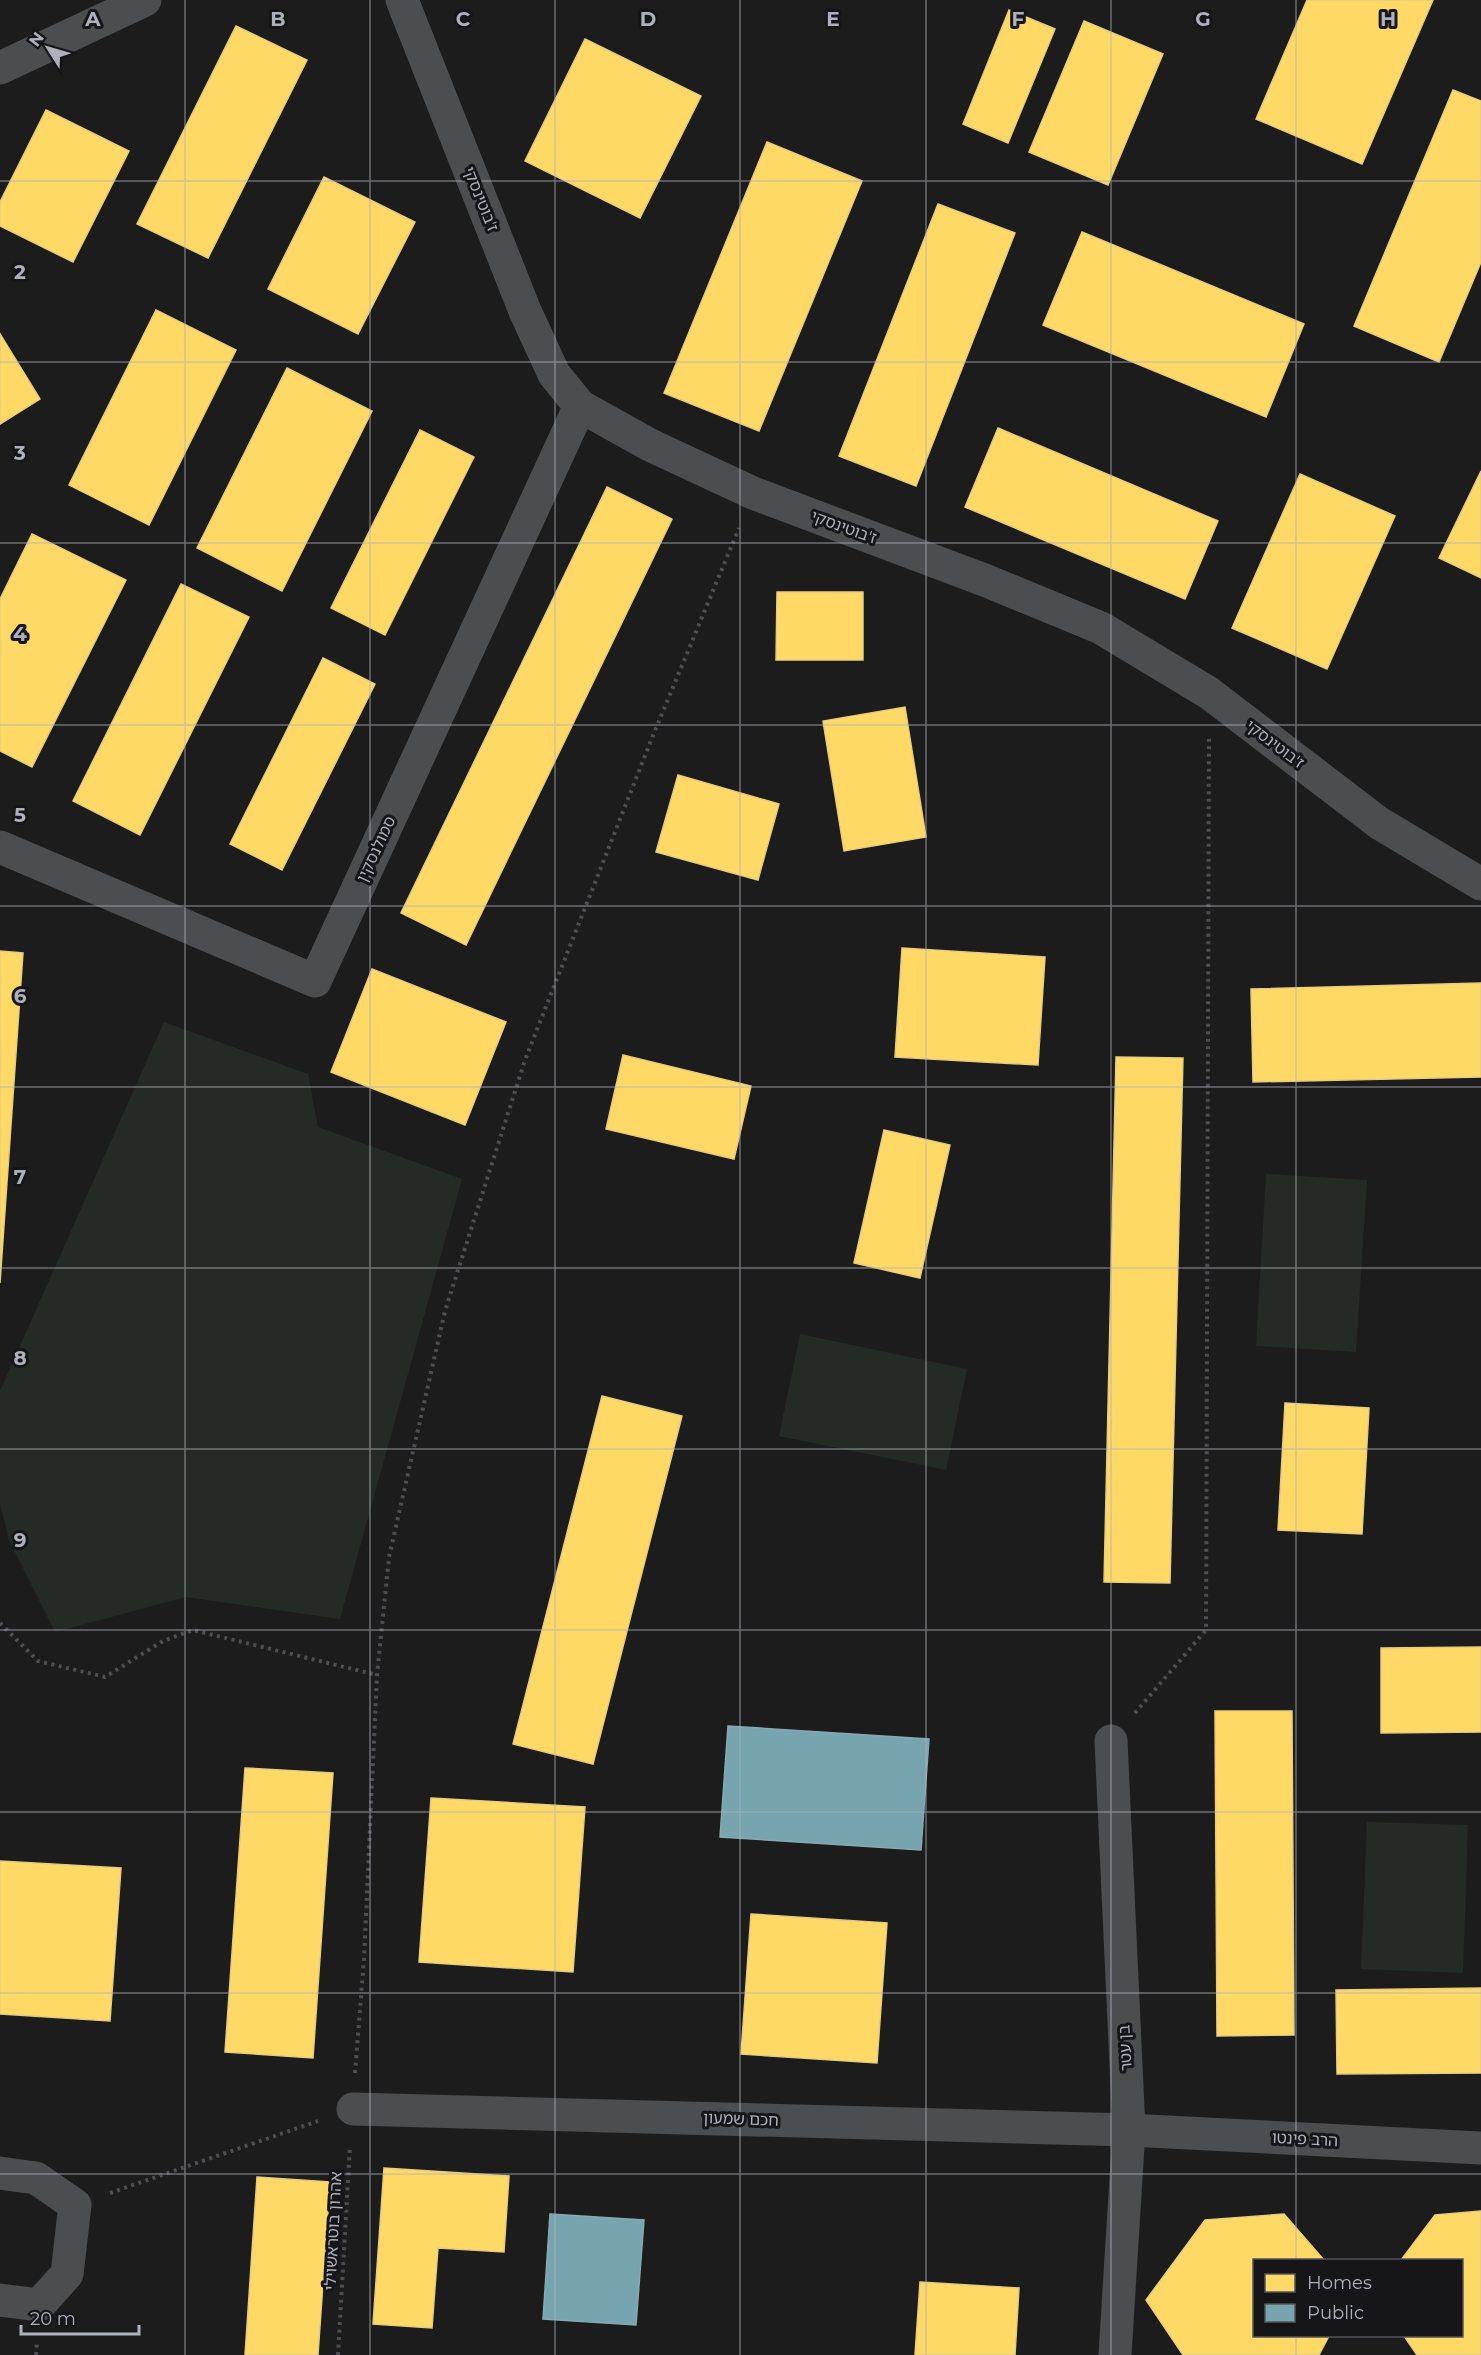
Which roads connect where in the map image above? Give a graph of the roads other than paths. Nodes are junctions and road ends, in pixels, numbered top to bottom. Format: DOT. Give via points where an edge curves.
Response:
graph roads {
  1 [pos="145,0"];
  2 [pos="402,0"];
  3 [pos="0,68"];
  4 [pos="580,406"];
  5 [pos="0,847"];
  6 [pos="1481,884"];
  7 [pos="1112,1741"];
  8 [pos="352,2109"];
  9 [pos="1129,2130"];
  10 [pos="1481,2148"];
  11 [pos="0,2173"];
  12 [pos="0,2300"];
  13 [pos="1115,2355"];
  1 -- 3 [label="street"];
  2 -- 4 [label="street, ז'בוטינסקי" via="525,311 554,374"];
  4 -- 5 [label="street, סמולנסקין" via="315,981"];
  4 -- 6 [label="street, ז'בוטינסקי" via="650,445 753,493 1101,628 1209,693 1379,823"];
  7 -- 9 [label="street, בן עטר"];
  8 -- 9 [label="street, חכם שמעון"];
  9 -- 10 [label="street, הרב פינטו"];
  9 -- 13 [label="street, בן עטר"];
  11 -- 12 [label="street" via="36,2178 75,2205 67,2274 39,2305"];
}
